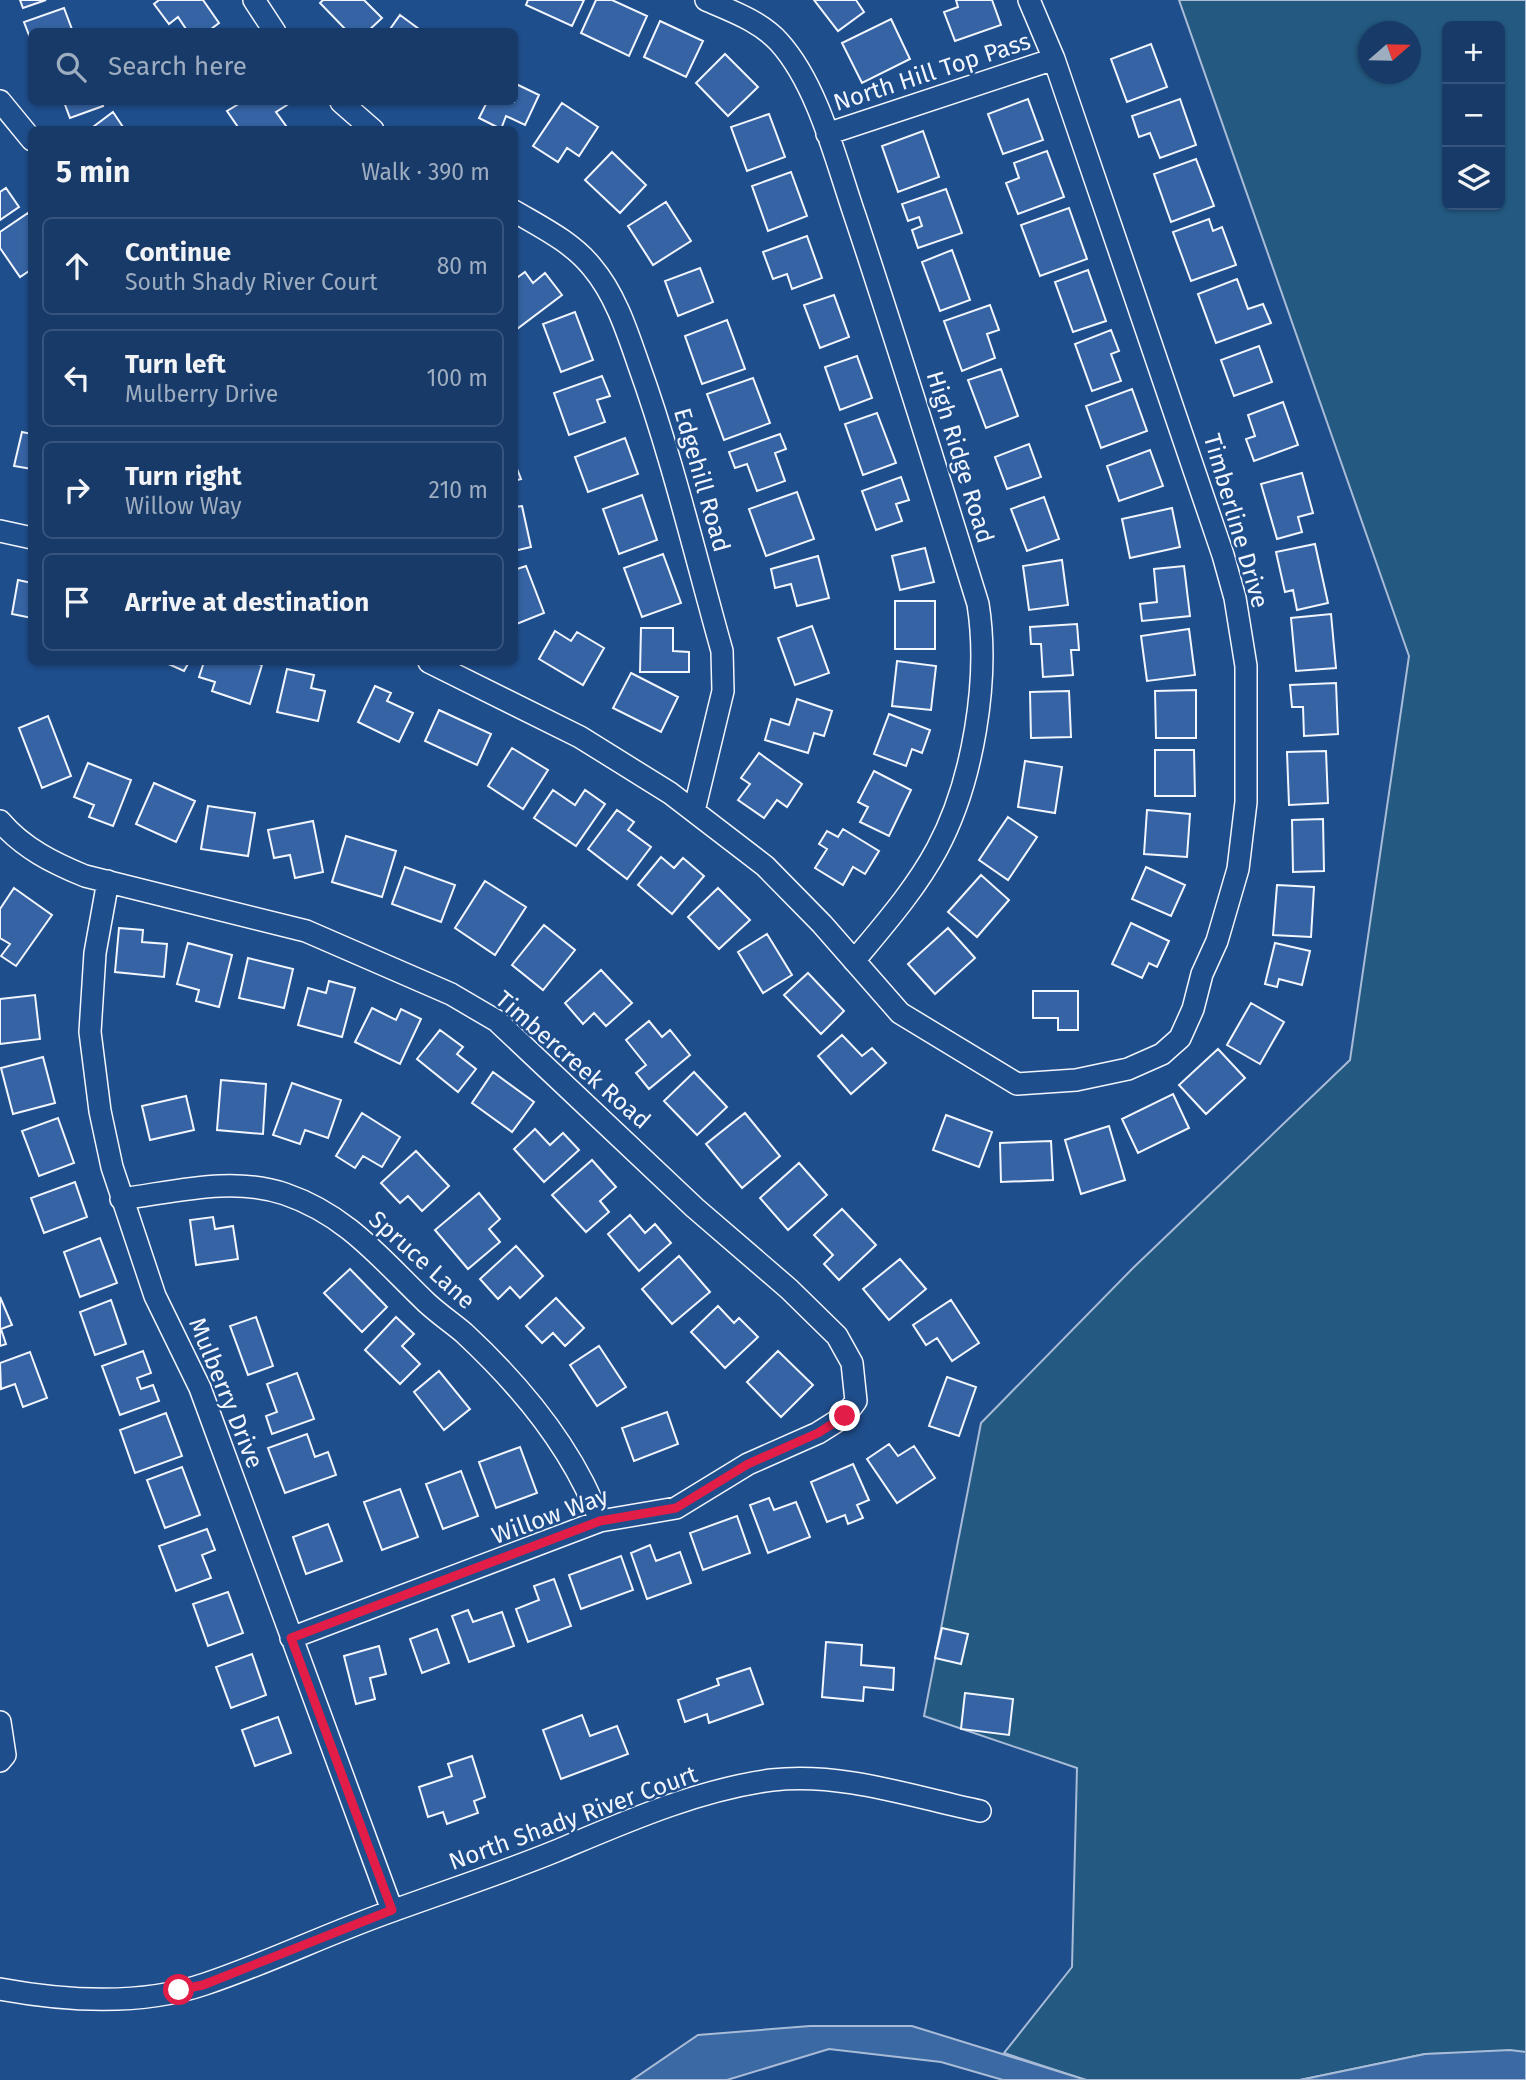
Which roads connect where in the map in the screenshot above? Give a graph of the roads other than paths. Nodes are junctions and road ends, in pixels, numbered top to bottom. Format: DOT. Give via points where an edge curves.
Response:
graph roads {
  1 [pos="254,0"];
  2 [pos="706,0"];
  3 [pos="1029,0"];
  4 [pos="272,28"];
  5 [pos="1054,59"];
  6 [pos="0,101"];
  7 [pos="344,105"];
  8 [pos="368,126"];
  9 [pos="827,134"];
  10 [pos="28,135"];
  11 [pos="518,213"];
  12 [pos="0,531"];
  13 [pos="28,537"];
  14 [pos="443,665"];
  15 [pos="694,811"];
  16 [pos="0,821"];
  17 [pos="108,881"];
  18 [pos="854,961"];
  19 [pos="121,1199"];
  20 [pos="852,1406"];
  21 [pos="600,1521"];
  22 [pos="291,1638"];
  23 [pos="0,1722"];
  24 [pos="0,1761"];
  25 [pos="981,1811"];
  26 [pos="392,1910"];
  27 [pos="0,1989"];
  1 -- 4 [label="street"];
  2 -- 9 [label="street, High Ridge Road" via="751,20 779,42 803,78"];
  3 -- 5 [label="street, Timberline Drive"];
  5 -- 9 [label="street, North Hill Top Pass"];
  5 -- 18 [label="street, Timberline Drive" via="1235,598 1246,666 1246,802 1238,869 1217,941 1180,1038 1162,1054 1114,1073 1017,1084 900,1013"];
  6 -- 10 [label="street"];
  7 -- 8 [label="street"];
  9 -- 18 [label="street, High Ridge Road" via="978,604 984,640 983,681 974,730 959,794 942,838 893,913"];
  11 -- 15 [label="street, Edgehill Road" via="566,243 592,266 627,333 654,408 722,651 723,691"];
  12 -- 13 [label="street"];
  14 -- 15 [label="street, Timberline Drive" via="580,737"];
  15 -- 18 [label="street, Timberline Drive" via="765,866"];
  16 -- 17 [label="street, Timbercreek Road" via="51,862"];
  17 -- 19 [label="street, Mulberry Drive" via="95,953 90,1032 100,1111"];
  17 -- 20 [label="street, Timbercreek Road" via="306,930 451,994 497,1021 837,1336 852,1363 856,1390"];
  19 -- 21 [label="street, Spruce Lane" via="227,1185 284,1194 327,1211 504,1372 568,1452"];
  19 -- 22 [label="street, Mulberry Drive" via="155,1296 200,1388"];
  20 -- 21 [label="street, Willow Way" via="818,1433 748,1464 676,1508"];
  21 -- 22 [label="street, Willow Way"];
  22 -- 26 [label="street, Mulberry Drive"];
  23 -- 24 [label="street" via="5,1755"];
  25 -- 26 [label="street, North Shady River Court" via="832,1779 773,1780 639,1816 525,1864"];
  26 -- 27 [label="street, North Shady River Court" via="203,1985 162,1994 101,1999"];
}
